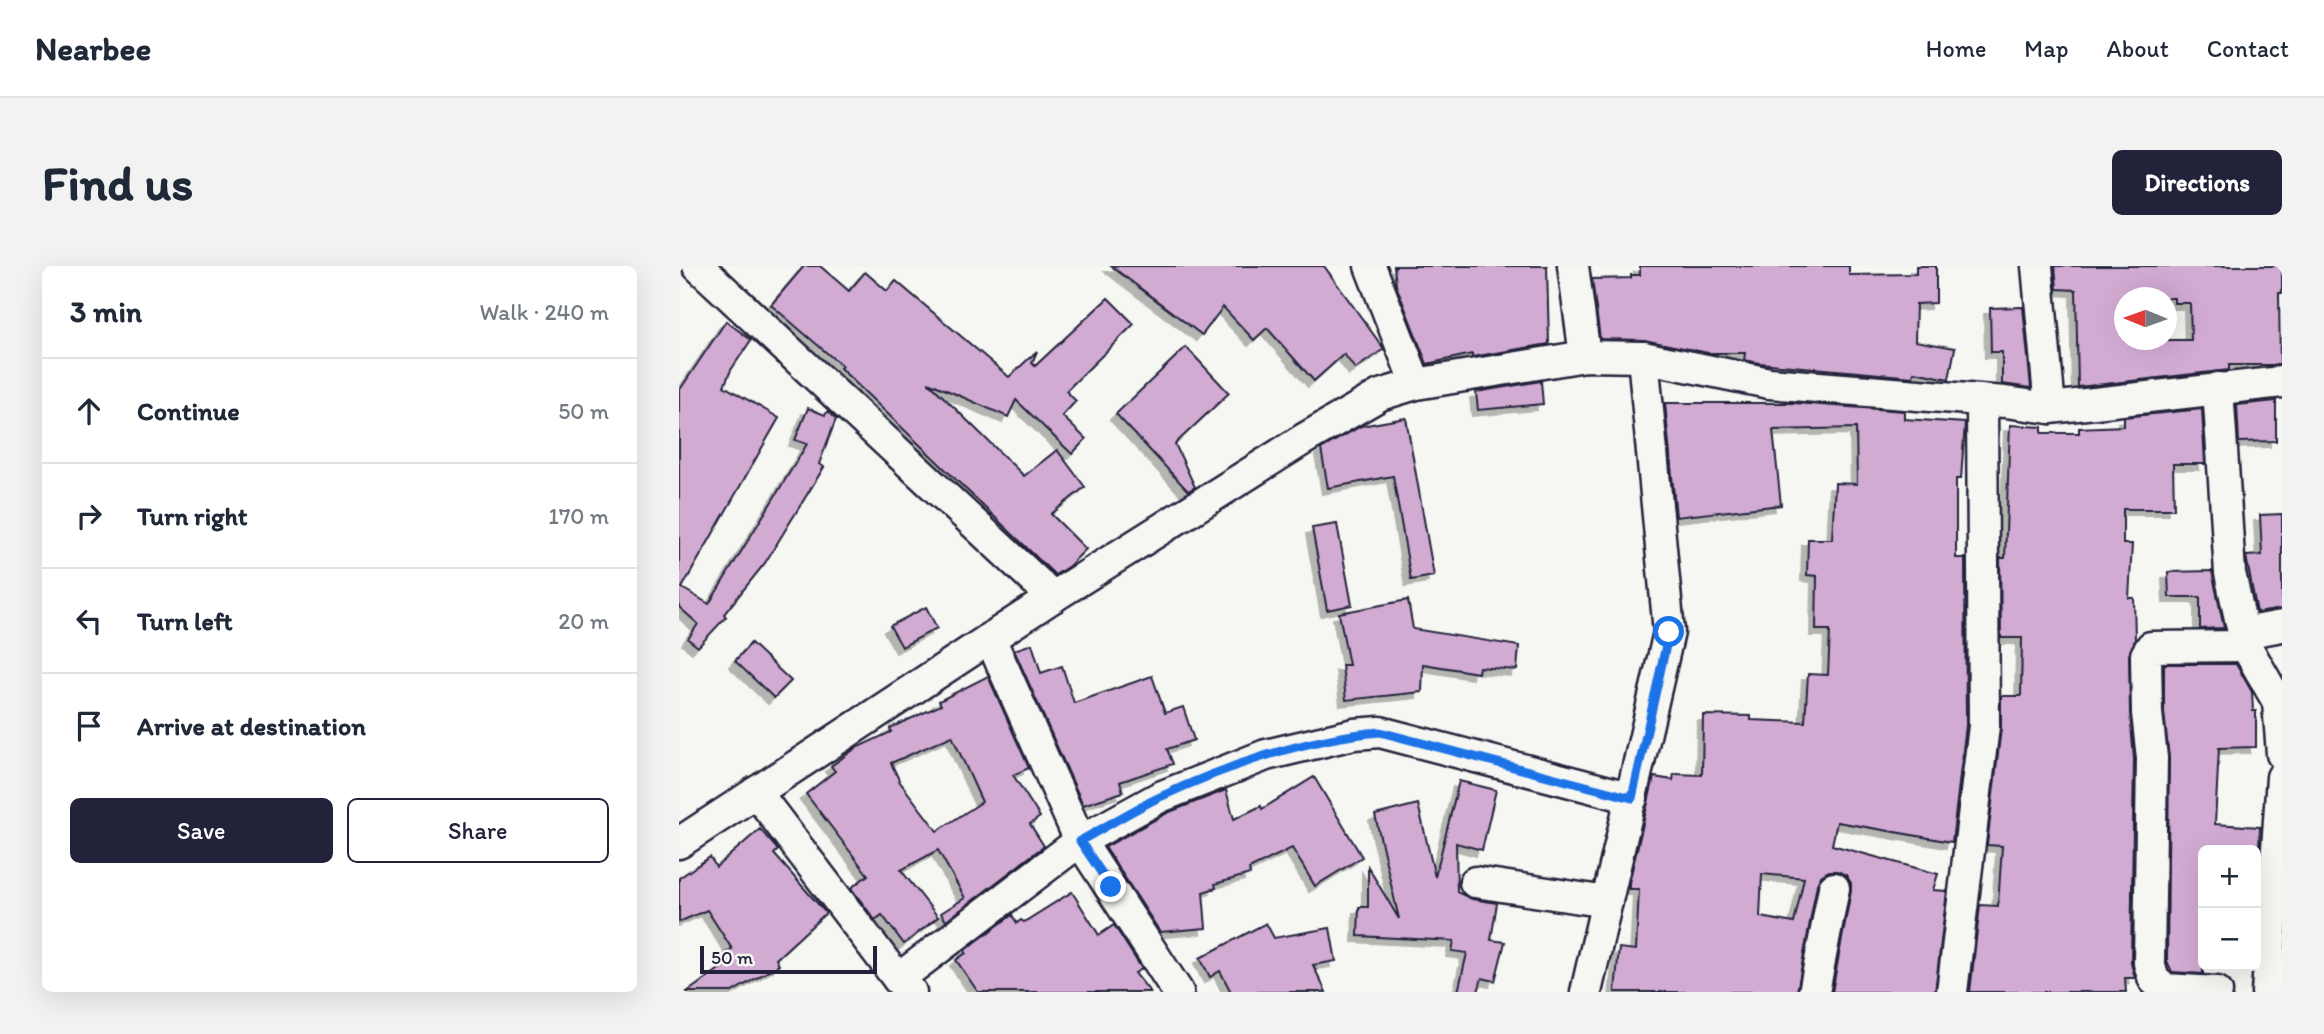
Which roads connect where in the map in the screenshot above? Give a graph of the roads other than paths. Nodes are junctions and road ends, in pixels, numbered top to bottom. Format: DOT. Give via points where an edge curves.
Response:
graph roads {
  1 [pos="698,266"];
  2 [pos="1370,266"];
  3 [pos="1573,266"];
  4 [pos="2037,266"];
  5 [pos="1584,356"];
  6 [pos="1643,357"];
  7 [pos="2282,382"];
  8 [pos="1416,384"];
  9 [pos="2218,388"];
  10 [pos="1982,401"];
  11 [pos="2050,408"];
  12 [pos="1053,597"];
  13 [pos="2282,626"];
  14 [pos="990,638"];
  15 [pos="2245,640"];
  16 [pos="2282,754"];
  17 [pos="2282,777"];
  18 [pos="756,792"];
  19 [pos="1632,798"];
  20 [pos="1080,841"];
  21 [pos="679,843"];
  22 [pos="1475,882"];
  23 [pos="1834,888"];
  24 [pos="1607,902"];
  25 [pos="904,985"];
  26 [pos="1178,992"];
  27 [pos="1586,992"];
  28 [pos="1814,992"];
  29 [pos="1952,992"];
  30 [pos="2217,992"];
  31 [pos="2267,992"];
  1 -- 12 [label="street"];
  2 -- 8 [label="street"];
  3 -- 5 [label="street"];
  4 -- 11 [label="street"];
  5 -- 6 [label="street"];
  5 -- 8 [label="street"];
  6 -- 10 [label="street" via="1769,383"];
  6 -- 19 [label="street" via="1669,632"];
  7 -- 9 [label="street"];
  8 -- 12 [label="street" via="1380,395 1304,439"];
  9 -- 11 [label="street"];
  9 -- 15 [label="street" via="2230,573"];
  10 -- 11 [label="street"];
  10 -- 29 [label="street" via="1984,726"];
  12 -- 14 [label="street"];
  13 -- 15 [label="street"];
  14 -- 18 [label="street"];
  14 -- 20 [label="street"];
  15 -- 16 [label="street" via="2278,702"];
  15 -- 30 [label="street" via="2151,646 2146,655 2152,758 2149,963 2154,980 2165,989"];
  17 -- 31 [label="street"];
  18 -- 21 [label="street"];
  18 -- 25 [label="street"];
  19 -- 20 [label="street" via="1380,732 1354,734 1266,755 1160,797"];
  19 -- 24 [label="street"];
  20 -- 25 [label="street"];
  20 -- 26 [label="street"];
  22 -- 24 [label="street"];
  23 -- 28 [label="street"];
  24 -- 27 [label="street"];
}
